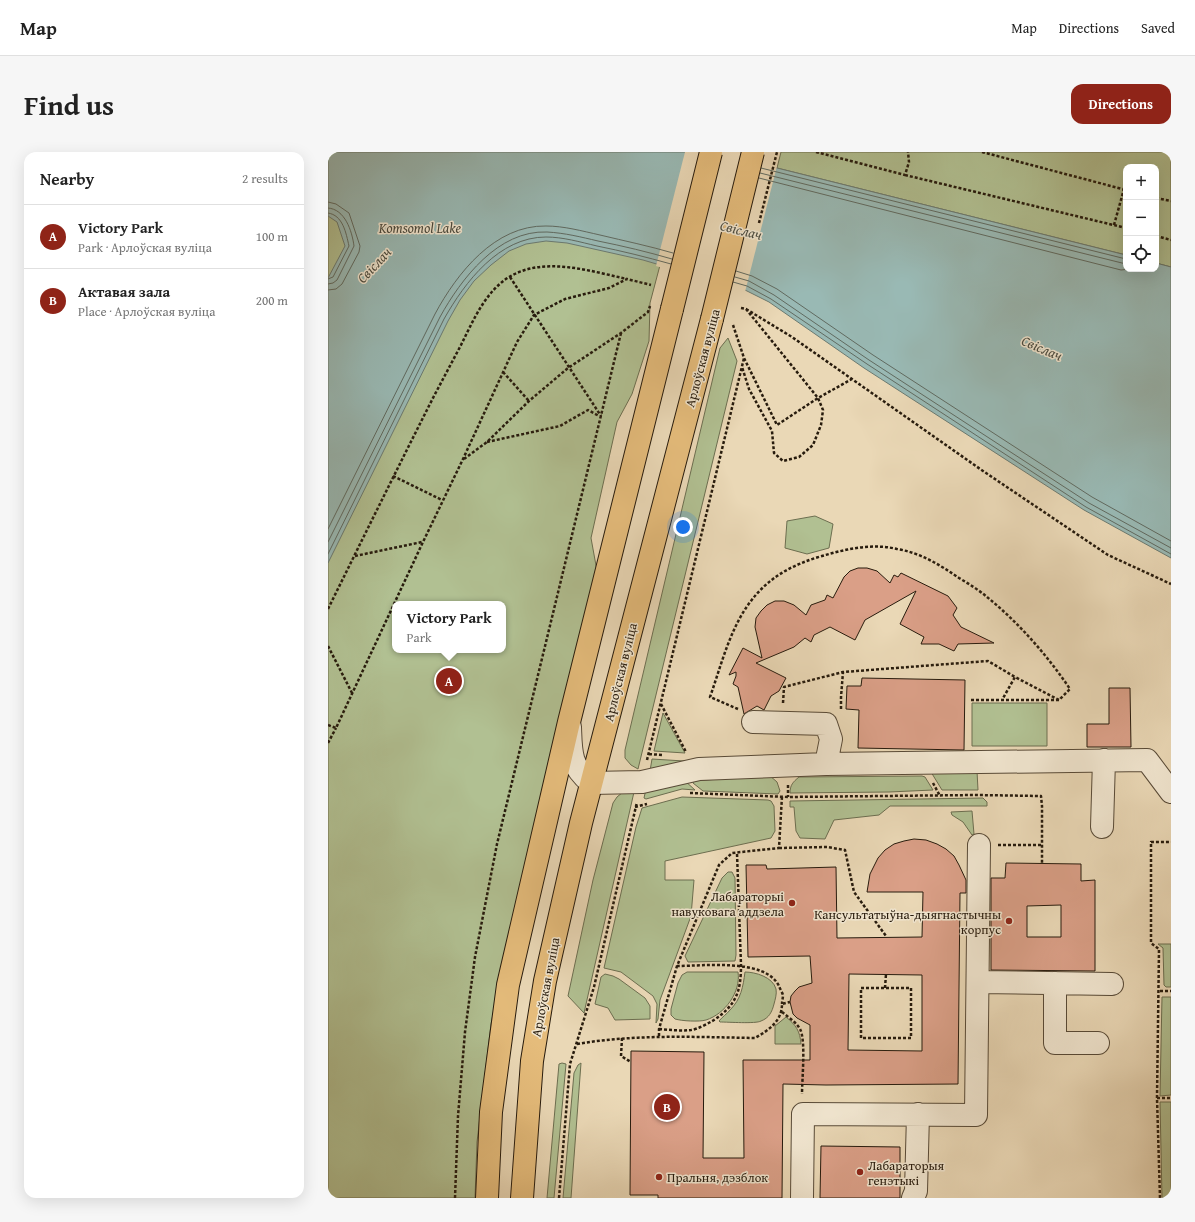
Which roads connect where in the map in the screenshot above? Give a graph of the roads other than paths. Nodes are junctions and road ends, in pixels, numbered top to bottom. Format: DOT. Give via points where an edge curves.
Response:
graph roads {
  1 [pos="711,152"];
  2 [pos="753,152"];
  3 [pos="746,716"];
  4 [pos="569,722"];
  5 [pos="1104,760"];
  6 [pos="826,764"];
  7 [pos="592,784"];
  8 [pos="1171,792"];
  9 [pos="552,797"];
  10 [pos="581,823"];
  11 [pos="1102,827"];
  12 [pos="979,845"];
  13 [pos="978,982"];
  14 [pos="1055,983"];
  15 [pos="1112,984"];
  16 [pos="1098,1043"];
  17 [pos="918,1114"];
  18 [pos="488,1174"];
  19 [pos="487,1198"];
  20 [pos="494,1198"];
  21 [pos="522,1198"];
  22 [pos="802,1198"];
  23 [pos="913,1198"];
  1 -- 4 [label="main road, bridge"];
  2 -- 7 [label="main road, Арлоўская вуліца, bridge" via="722,322"];
  3 -- 6 [label="lane" via="826,724 831,739"];
  4 -- 7 [label="lane" via="572,756 581,774"];
  4 -- 9 [label="main road"];
  5 -- 6 [label="lane"];
  5 -- 8 [label="lane" via="1147,760"];
  5 -- 11 [label="lane"];
  6 -- 7 [label="lane" via="700,769 642,782"];
  7 -- 10 [label="main road, Арлоўская вуліца"];
  9 -- 10 [label="main road" via="561,793 568,794 574,799 579,808"];
  9 -- 18 [label="main road" via="508,985 491,1112"];
  10 -- 21 [label="main road, Арлоўская вуліца" via="545,981 533,1053"];
  12 -- 13 [label="lane"];
  13 -- 14 [label="lane"];
  13 -- 17 [label="lane" via="976,1115"];
  14 -- 15 [label="lane"];
  14 -- 16 [label="lane" via="1055,1042"];
  17 -- 22 [label="lane" via="803,1114"];
  17 -- 23 [label="lane" via="916,1191"];
  18 -- 19 [label="main road"];
  18 -- 20 [label="lane"];
}
